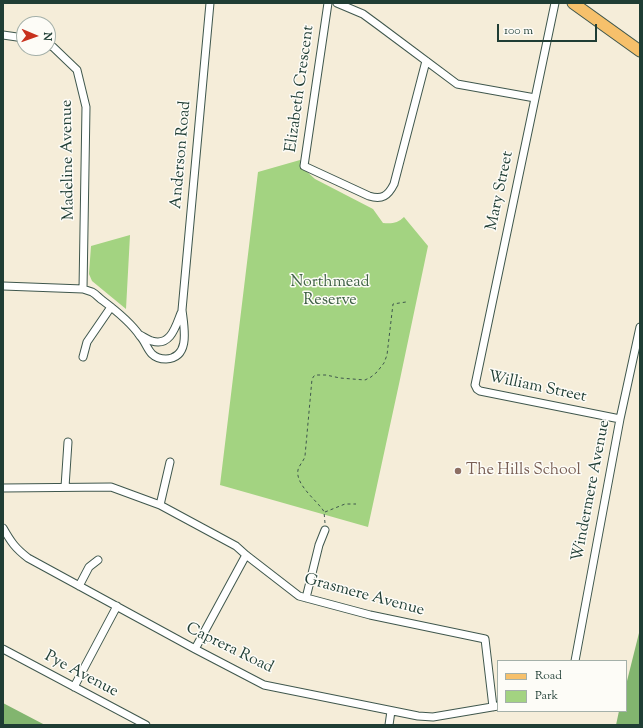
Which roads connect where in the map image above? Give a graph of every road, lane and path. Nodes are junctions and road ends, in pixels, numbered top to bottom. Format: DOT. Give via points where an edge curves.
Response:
graph roads {
  1 [pos="210,3"];
  2 [pos="328,3"];
  3 [pos="337,3"];
  4 [pos="554,3"];
  5 [pos="573,3"];
  6 [pos="3,35"];
  7 [pos="16,37"];
  8 [pos="56,50"];
  9 [pos="640,51"];
  10 [pos="426,61"];
  11 [pos="535,98"];
  12 [pos="3,286"];
  13 [pos="83,289"];
  14 [pos="406,302"];
  15 [pos="111,307"];
  16 [pos="182,310"];
  17 [pos="640,327"];
  18 [pos="140,335"];
  19 [pos="83,357"];
  20 [pos="475,385"];
  21 [pos="620,419"];
  22 [pos="68,442"];
  23 [pos="170,462"];
  24 [pos="65,487"];
  25 [pos="3,488"];
  26 [pos="356,504"];
  27 [pos="160,505"];
  28 [pos="324,512"];
  29 [pos="3,528"];
  30 [pos="325,530"];
  31 [pos="246,555"];
  32 [pos="98,560"];
  33 [pos="79,586"];
  34 [pos="306,598"];
  35 [pos="117,606"];
  36 [pos="3,649"];
  37 [pos="195,649"];
  38 [pos="575,660"];
  39 [pos="74,687"];
  40 [pos="496,707"];
  41 [pos="391,711"];
  42 [pos="146,725"];
  43 [pos="389,725"];
  1 -- 16 [label="street, Anderson Road"];
  2 -- 10 [label="street, Elizabeth Crescent" via="304,166 374,198 380,198 388,193 394,184"];
  3 -- 10 [label="street" via="363,14"];
  4 -- 11 [label="street, Mary Street"];
  5 -- 9 [label="main road"];
  6 -- 7 [label="street"];
  8 -- 13 [label="street, Madeline Avenue" via="77,70 86,107"];
  10 -- 11 [label="street" via="457,84"];
  11 -- 20 [label="street, Mary Street"];
  12 -- 13 [label="street"];
  13 -- 15 [label="street, Anderson Road" via="92,292"];
  14 -- 28 [label="path" via="393,304 387,355 384,363 371,377 365,380 315,375 312,379 305,456 298,473 304,488"];
  15 -- 18 [label="street, Anderson Road"];
  15 -- 19 [label="street" via="87,342"];
  16 -- 18 [label="street, Anderson Road" via="175,330 168,339 155,342"];
  16 -- 18 [label="street, Anderson Road" via="183,347 174,358 162,359 152,354"];
  17 -- 21 [label="street, Windermere Avenue"];
  20 -- 21 [label="street, William Street" via="480,392"];
  21 -- 38 [label="street, Windermere Avenue"];
  22 -- 24 [label="street"];
  23 -- 27 [label="street"];
  24 -- 25 [label="street, Grasmere Avenue"];
  24 -- 27 [label="street, Grasmere Avenue" via="111,487"];
  26 -- 28 [label="path" via="345,504"];
  27 -- 31 [label="street, Grasmere Avenue" via="236,546"];
  28 -- 30 [label="path"];
  29 -- 33 [label="street, Caprera Road" via="17,549 28,558"];
  30 -- 34 [label="street" via="318,545"];
  31 -- 34 [label="street, Grasmere Avenue" via="299,596"];
  31 -- 37 [label="street"];
  32 -- 33 [label="street" via="90,567"];
  33 -- 35 [label="street, Caprera Road"];
  34 -- 40 [label="street, Grasmere Avenue" via="370,615 485,639"];
  35 -- 37 [label="street, Caprera Road"];
  35 -- 39 [label="street"];
  36 -- 39 [label="street, Pye Avenue"];
  37 -- 41 [label="street, Caprera Road" via="264,685"];
  39 -- 42 [label="street, Pye Avenue"];
  40 -- 41 [label="street, Caprera Road" via="433,717"];
  41 -- 43 [label="street"];
}
